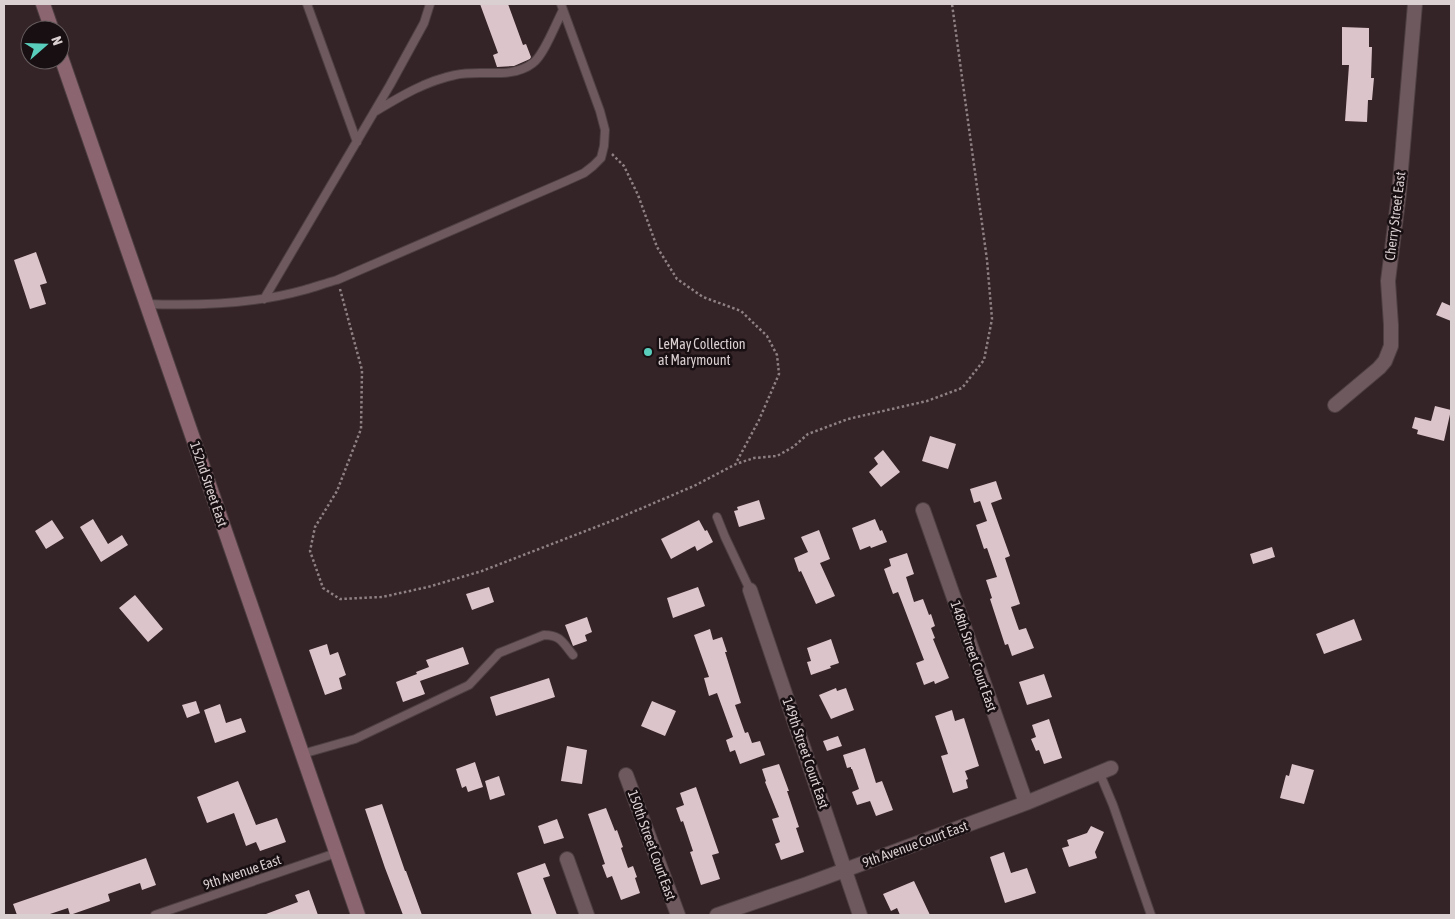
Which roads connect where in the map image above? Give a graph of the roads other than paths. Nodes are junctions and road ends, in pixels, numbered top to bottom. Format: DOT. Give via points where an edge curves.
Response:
graph roads {
  1 [pos="43,4"];
  2 [pos="308,4"];
  3 [pos="430,4"];
  4 [pos="1416,4"];
  5 [pos="562,7"];
  6 [pos="49,20"];
  7 [pos="66,70"];
  8 [pos="374,112"];
  9 [pos="357,142"];
  10 [pos="264,298"];
  11 [pos="147,304"];
  12 [pos="1335,405"];
  13 [pos="923,510"];
  14 [pos="717,517"];
  15 [pos="750,590"];
  16 [pos="573,655"];
  17 [pos="302,754"];
  18 [pos="1105,771"];
  19 [pos="626,775"];
  20 [pos="1026,803"];
  21 [pos="336,853"];
  22 [pos="567,859"];
  23 [pos="845,869"];
  24 [pos="155,915"];
  25 [pos="358,915"];
  26 [pos="587,915"];
  27 [pos="678,915"];
  28 [pos="717,915"];
  29 [pos="860,915"];
  30 [pos="1151,915"];
  1 -- 6 [label="main road"];
  2 -- 9 [label="lane"];
  3 -- 8 [label="lane" via="424,23"];
  4 -- 12 [label="street, Cherry Street East" via="1388,281 1391,346 1379,368"];
  5 -- 8 [label="lane" via="538,58 522,69 507,73 456,74 429,82"];
  5 -- 10 [label="lane" via="605,130 601,158 593,166 584,173 337,280"];
  7 -- 11 [label="main road, 152nd Street East"];
  8 -- 9 [label="lane"];
  9 -- 10 [label="lane"];
  10 -- 11 [label="lane" via="210,304"];
  11 -- 17 [label="main road, 152nd Street East"];
  13 -- 20 [label="street, 148th Street Court East"];
  14 -- 15 [label="lane"];
  15 -- 23 [label="street, 149th Street Court East"];
  16 -- 17 [label="lane" via="558,637 544,635 499,653 469,685 355,739"];
  17 -- 21 [label="main road, 152nd Street East"];
  18 -- 20 [label="street, 9th Avenue Court East"];
  18 -- 30 [label="lane" via="1113,805"];
  19 -- 27 [label="street, 150th Street Court East"];
  20 -- 23 [label="street, 9th Avenue Court East"];
  21 -- 24 [label="lane, 9th Avenue East"];
  21 -- 25 [label="main road, 152nd Street East"];
  22 -- 26 [label="street"];
  23 -- 28 [label="street, 9th Avenue Court East"];
  23 -- 29 [label="street, 149th Street Court East"];
}
